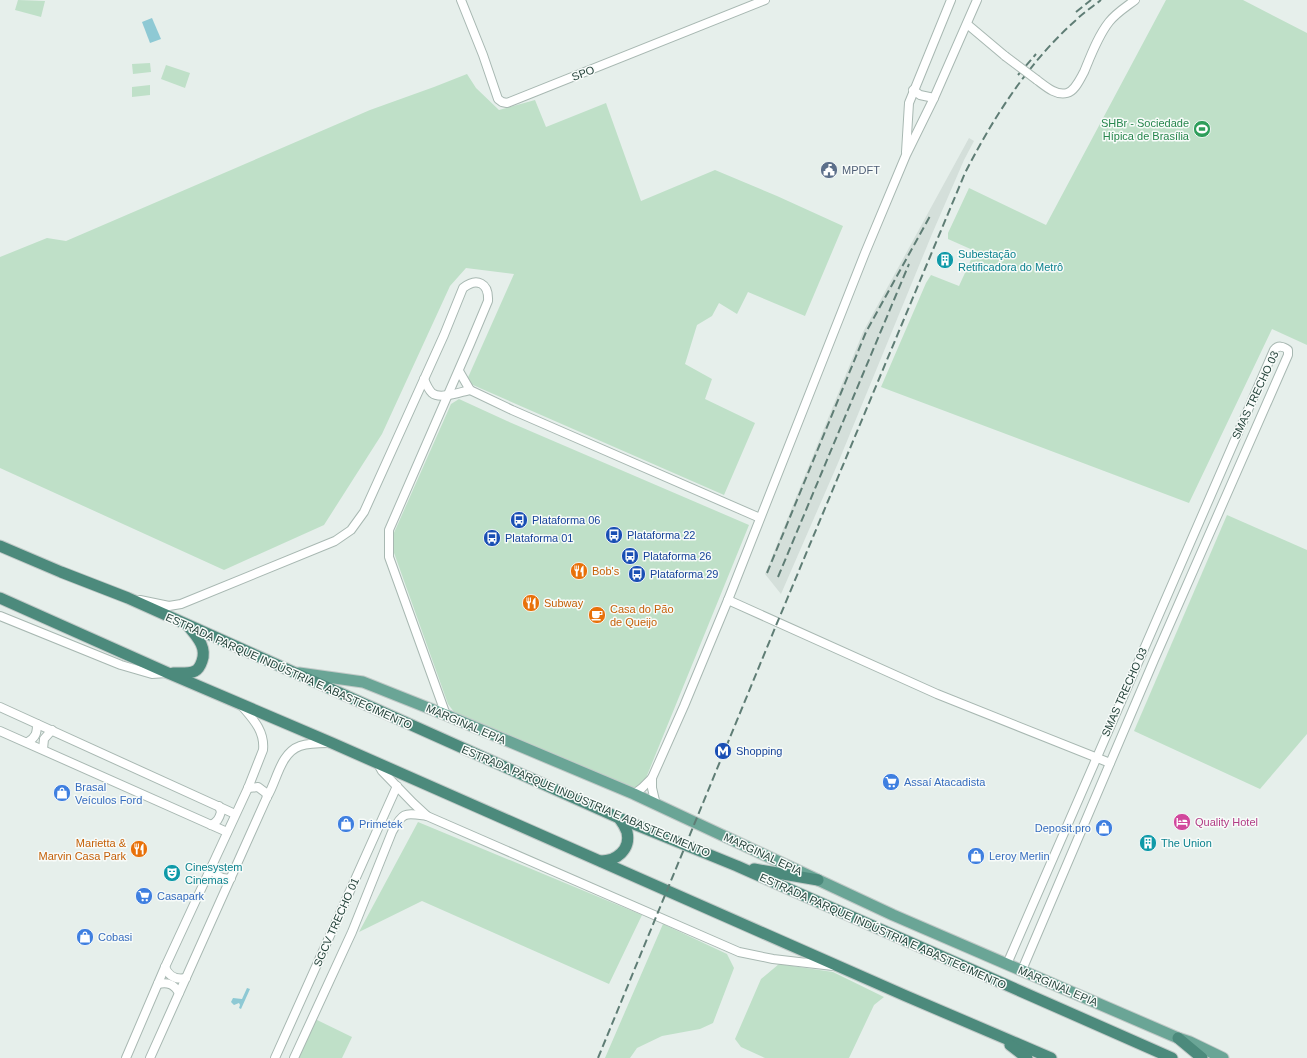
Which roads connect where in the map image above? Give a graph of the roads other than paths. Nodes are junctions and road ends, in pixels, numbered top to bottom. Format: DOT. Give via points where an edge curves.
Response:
graph roads {
  1 [pos="461,0"];
  2 [pos="765,0"];
  3 [pos="951,0"];
  4 [pos="977,0"];
  5 [pos="1135,0"];
  6 [pos="966,24"];
  7 [pos="913,90"];
  8 [pos="934,98"];
  9 [pos="906,155"];
  10 [pos="459,371"];
  11 [pos="424,379"];
  12 [pos="470,390"];
  13 [pos="448,395"];
  14 [pos="760,518"];
  15 [pos="0,546"];
  16 [pos="0,598"];
  17 [pos="128,598"];
  18 [pos="728,600"];
  19 [pos="1,620"];
  20 [pos="188,626"];
  21 [pos="1143,650"];
  22 [pos="1156,656"];
  23 [pos="294,672"];
  24 [pos="168,673"];
  25 [pos="239,703"];
  26 [pos="0,707"];
  27 [pos="446,715"];
  28 [pos="37,724"];
  29 [pos="52,730"];
  30 [pos="0,731"];
  31 [pos="28,742"];
  32 [pos="332,743"];
  33 [pos="43,749"];
  34 [pos="1096,757"];
  35 [pos="1110,763"];
  36 [pos="378,764"];
  37 [pos="652,778"];
  38 [pos="397,786"];
  39 [pos="248,788"];
  40 [pos="634,794"];
  41 [pos="267,797"];
  42 [pos="656,805"];
  43 [pos="219,806"];
  44 [pos="235,814"];
  45 [pos="427,816"];
  46 [pos="619,818"];
  47 [pos="211,825"];
  48 [pos="379,827"];
  49 [pos="227,832"];
  50 [pos="392,832"];
  51 [pos="601,861"];
  52 [pos="737,866"];
  53 [pos="211,868"];
  54 [pos="230,878"];
  55 [pos="818,880"];
  56 [pos="1018,938"];
  57 [pos="1032,943"];
  58 [pos="1007,964"];
  59 [pos="165,967"];
  60 [pos="842,967"];
  61 [pos="1022,970"];
  62 [pos="186,978"];
  63 [pos="158,984"];
  64 [pos="179,993"];
  65 [pos="997,1034"];
  66 [pos="1178,1038"];
  67 [pos="277,1057"];
  68 [pos="126,1058"];
  69 [pos="150,1058"];
  70 [pos="294,1058"];
  71 [pos="1027,1058"];
  72 [pos="1051,1058"];
  73 [pos="1172,1058"];
  74 [pos="1202,1058"];
  75 [pos="1223,1058"];
  1 -- 2 [label="street, SPO" via="484,55 498,99 507,103"];
  3 -- 7 [label="street"];
  4 -- 6 [label="street"];
  5 -- 6 [label="street, bridge" via="1119,12 1105,28 1072,91 1061,94 1037,80"];
  6 -- 8 [label="street"];
  7 -- 8 [label="street" via="920,95"];
  7 -- 9 [label="street" via="908,110"];
  8 -- 9 [label="street"];
  9 -- 14 [label="street"];
  10 -- 11 [label="street" via="488,301 486,288 481,283 469,283 464,288"];
  10 -- 12 [label="street"];
  10 -- 13 [label="street"];
  11 -- 13 [label="street" via="433,394"];
  11 -- 17 [label="street" via="364,512 351,530 335,541 181,604 169,606"];
  12 -- 13 [label="street"];
  12 -- 14 [label="street"];
  13 -- 27 [label="street" via="389,530 389,557"];
  14 -- 18 [label="street"];
  15 -- 17 [label="highway, ESTRADA PARQUE INDÚSTRIA E ABASTECIMENTO"];
  16 -- 24 [label="highway"];
  17 -- 20 [label="highway, ESTRADA PARQUE INDÚSTRIA E ABASTECIMENTO"];
  18 -- 34 [label="street" via="937,694"];
  18 -- 37 [label="street"];
  19 -- 24 [label="street" via="121,665 152,674"];
  20 -- 23 [label="highway, ESTRADA PARQUE INDÚSTRIA E ABASTECIMENTO"];
  20 -- 24 [label="highway" via="203,648 205,655 201,665 187,673"];
  21 -- 22 [label="street"];
  21 -- 22 [label="street, SMAS TRECHO 03" via="1274,350 1278,347 1285,348 1288,355"];
  21 -- 34 [label="street, SMAS TRECHO 03"];
  22 -- 35 [label="street, SMAS TRECHO 03"];
  23 -- 27 [label="main road, MARGINAL EPIA" via="363,682"];
  23 -- 46 [label="highway, ESTRADA PARQUE INDÚSTRIA E ABASTECIMENTO"];
  24 -- 25 [label="highway"];
  25 -- 32 [label="highway"];
  25 -- 39 [label="street" via="256,724 264,743"];
  26 -- 28 [label="street"];
  27 -- 40 [label="main road, MARGINAL EPIA"];
  28 -- 29 [label="street"];
  28 -- 31 [label="street" via="36,735"];
  29 -- 33 [label="street" via="44,739"];
  29 -- 43 [label="street"];
  30 -- 31 [label="street"];
  31 -- 33 [label="street"];
  32 -- 36 [label="highway"];
  32 -- 41 [label="street" via="306,744 293,749 282,764"];
  33 -- 47 [label="street"];
  34 -- 35 [label="street"];
  34 -- 56 [label="street, SMAS TRECHO 03"];
  35 -- 57 [label="street, SMAS TRECHO 03"];
  36 -- 38 [label="street"];
  36 -- 51 [label="highway"];
  37 -- 40 [label="street"];
  37 -- 42 [label="street"];
  38 -- 45 [label="street"];
  38 -- 48 [label="street, SGCV TRECHO 01"];
  39 -- 41 [label="street" via="258,787"];
  39 -- 44 [label="street"];
  40 -- 42 [label="main road, MARGINAL EPIA"];
  41 -- 54 [label="street"];
  42 -- 55 [label="main road, MARGINAL EPIA"];
  43 -- 44 [label="street"];
  43 -- 47 [label="street" via="219,819"];
  44 -- 49 [label="street"];
  45 -- 50 [label="street, SGCV TRECHO 01" via="408,813 397,821"];
  45 -- 60 [label="street" via="739,952 773,959"];
  46 -- 51 [label="highway" via="627,832 626,847 616,858"];
  46 -- 52 [label="highway, ESTRADA PARQUE INDÚSTRIA E ABASTECIMENTO"];
  47 -- 49 [label="street"];
  48 -- 50 [label="street" via="384,826"];
  48 -- 67 [label="street, SGCV TRECHO 01"];
  49 -- 53 [label="street"];
  50 -- 70 [label="street, SGCV TRECHO 01" via="352,932"];
  51 -- 60 [label="highway"];
  52 -- 55 [label="highway"];
  52 -- 73 [label="highway, ESTRADA PARQUE INDÚSTRIA E ABASTECIMENTO"];
  53 -- 54 [label="street" via="222,878"];
  53 -- 59 [label="street"];
  54 -- 62 [label="street"];
  55 -- 58 [label="main road, MARGINAL EPIA"];
  56 -- 57 [label="street"];
  56 -- 58 [label="street, SMAS TRECHO 03"];
  57 -- 61 [label="street, SMAS TRECHO 03"];
  58 -- 61 [label="main road, MARGINAL EPIA"];
  59 -- 62 [label="street" via="170,976 180,980"];
  59 -- 63 [label="street"];
  60 -- 65 [label="highway"];
  61 -- 66 [label="main road, MARGINAL EPIA"];
  62 -- 64 [label="street"];
  63 -- 64 [label="street" via="169,983 177,988"];
  63 -- 68 [label="street"];
  64 -- 69 [label="street"];
  65 -- 71 [label="highway"];
  65 -- 72 [label="highway"];
  66 -- 74 [label="highway"];
  66 -- 75 [label="main road, MARGINAL EPIA"];
}
